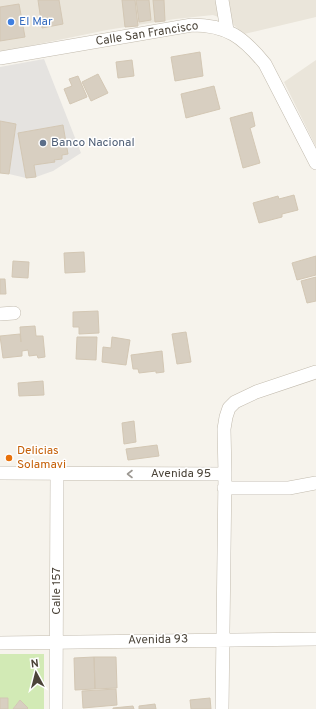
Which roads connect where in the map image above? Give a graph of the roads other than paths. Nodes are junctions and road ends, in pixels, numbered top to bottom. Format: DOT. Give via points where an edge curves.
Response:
graph roads {
  1 [pos="222,0"];
  2 [pos="227,30"];
  3 [pos="0,58"];
  4 [pos="316,163"];
  5 [pos="14,313"];
  6 [pos="0,314"];
  7 [pos="316,372"];
  8 [pos="0,473"];
  9 [pos="56,474"];
  10 [pos="224,474"];
  11 [pos="316,484"];
  12 [pos="224,488"];
  13 [pos="316,639"];
  14 [pos="223,640"];
  15 [pos="57,642"];
  16 [pos="0,643"];
  17 [pos="56,709"];
  18 [pos="222,709"];
  1 -- 2 [label="street"];
  2 -- 3 [label="street, Calle San Francisco" via="207,25 192,25"];
  2 -- 4 [label="street, Calle San Francisco" via="254,51 265,64"];
  5 -- 6 [label="street"];
  7 -- 10 [label="street, Avenida 95" via="256,392 235,402 226,416 224,429"];
  8 -- 9 [label="street, Avenida 95"];
  10 -- 9 [label="street, Avenida 95, one-way"];
  9 -- 15 [label="street, Calle 157"];
  10 -- 12 [label="street"];
  11 -- 12 [label="street" via="289,488"];
  12 -- 14 [label="street"];
  13 -- 14 [label="street, Avenida 93"];
  14 -- 15 [label="street, Avenida 93"];
  14 -- 18 [label="street"];
  15 -- 16 [label="street, Avenida 93"];
  15 -- 17 [label="street, Calle 157"];
}
